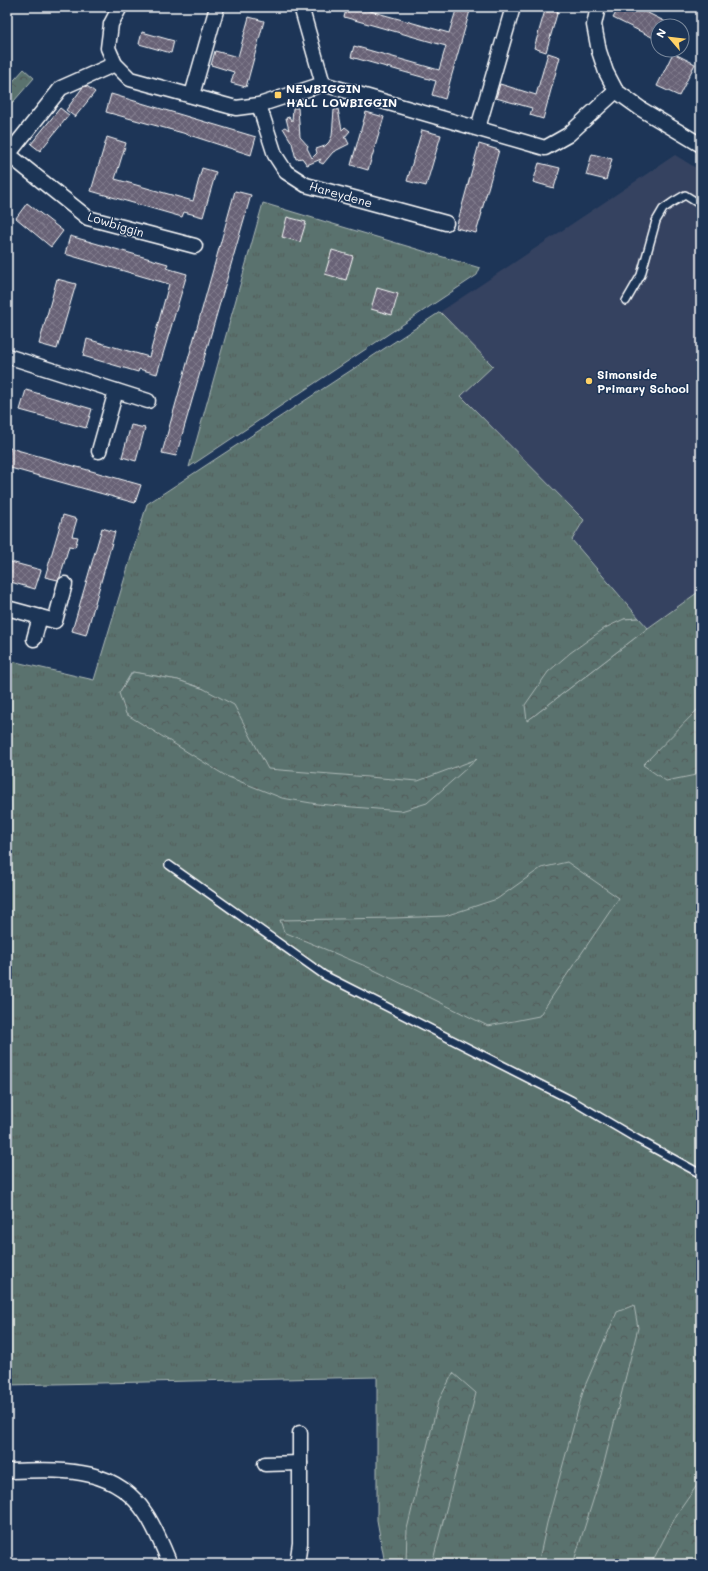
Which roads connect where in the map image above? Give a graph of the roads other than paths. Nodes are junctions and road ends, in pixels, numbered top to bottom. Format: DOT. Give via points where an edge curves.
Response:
graph roads {
  1 [pos="120,7"];
  2 [pos="217,7"];
  3 [pos="302,7"];
  4 [pos="513,7"];
  5 [pos="598,7"];
  6 [pos="114,64"];
  7 [pos="324,84"];
  8 [pos="616,91"];
  9 [pos="192,95"];
  10 [pos="259,104"];
  11 [pos="478,128"];
  12 [pos="699,139"];
  13 [pos="8,155"];
  14 [pos="701,205"];
  15 [pos="446,223"];
  16 [pos="195,246"];
  17 [pos="626,301"];
  18 [pos="7,356"];
  19 [pos="116,391"];
  20 [pos="148,401"];
  21 [pos="99,452"];
  22 [pos="65,584"];
  23 [pos="7,608"];
  24 [pos="40,617"];
  25 [pos="34,639"];
  26 [pos="169,865"];
  27 [pos="701,1174"];
  28 [pos="300,1433"];
  29 [pos="300,1463"];
  30 [pos="265,1464"];
  31 [pos="7,1471"];
  32 [pos="170,1564"];
  33 [pos="297,1564"];
  1 -- 6 [label="street" via="109,34 108,48"];
  2 -- 9 [label="street"];
  3 -- 7 [label="street"];
  4 -- 11 [label="street"];
  5 -- 8 [label="street" via="594,25 599,51"];
  6 -- 9 [label="street" via="130,79"];
  6 -- 13 [label="street, Lowbiggin" via="61,88"];
  7 -- 10 [label="street"];
  7 -- 11 [label="street"];
  8 -- 11 [label="street" via="568,135 545,148"];
  8 -- 12 [label="street" via="641,109"];
  9 -- 10 [label="street" via="236,108"];
  10 -- 15 [label="street, Hareydene" via="275,155 286,172 306,184"];
  13 -- 16 [label="street, Lowbiggin" via="88,218"];
  14 -- 17 [label="lane" via="685,195 663,210 656,221 641,275"];
  18 -- 19 [label="street"];
  19 -- 20 [label="street"];
  19 -- 21 [label="street"];
  22 -- 24 [label="street" via="55,621"];
  23 -- 24 [label="street"];
  24 -- 25 [label="street"];
  26 -- 27 [label="lane" via="324,975 571,1100 637,1140"];
  28 -- 29 [label="street"];
  29 -- 30 [label="street"];
  29 -- 33 [label="street" via="300,1543"];
  31 -- 32 [label="street" via="76,1471 112,1483 131,1496 146,1514"];
}
